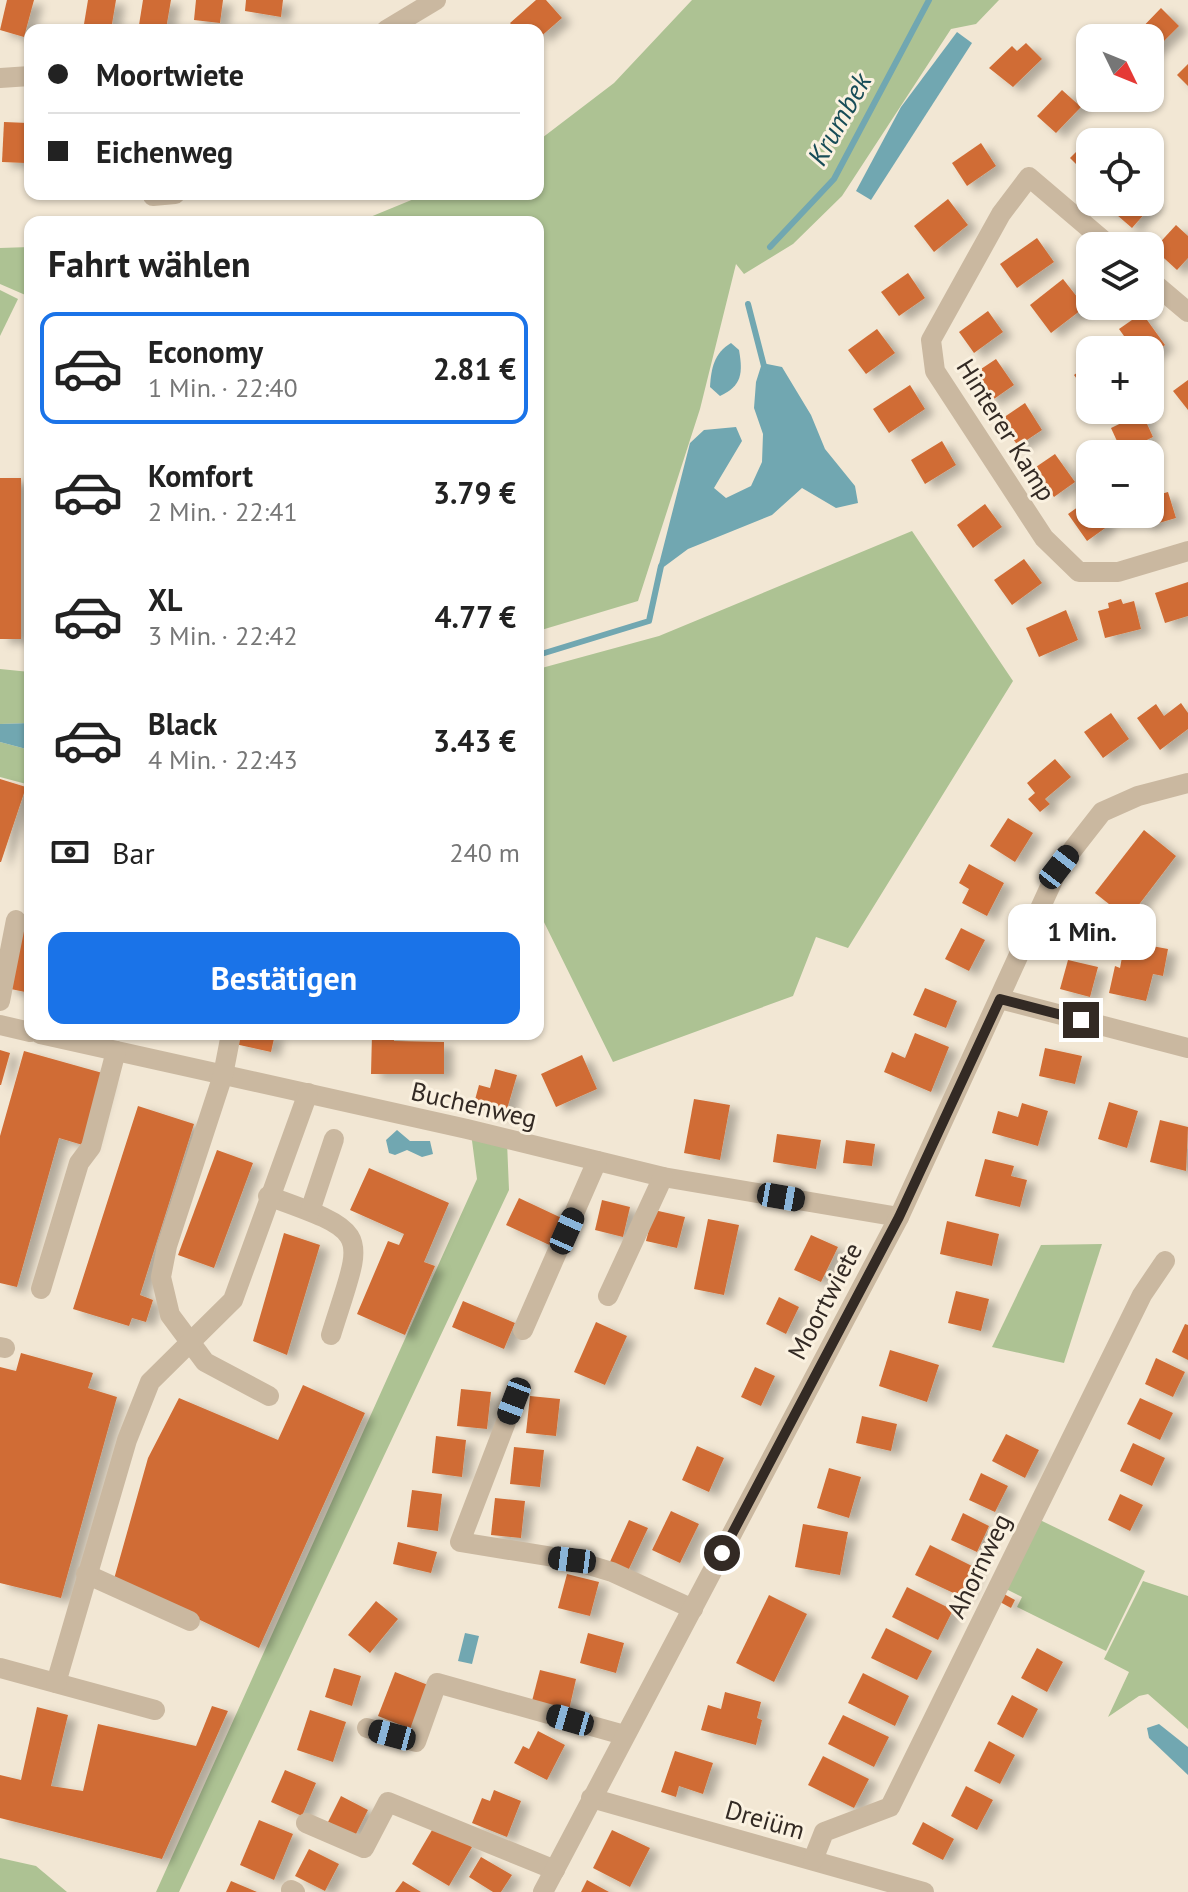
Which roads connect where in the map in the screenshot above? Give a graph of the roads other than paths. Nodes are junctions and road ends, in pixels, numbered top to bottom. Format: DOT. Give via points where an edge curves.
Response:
graph roads {
  1 [pos="436,0"];
  2 [pos="396,24"];
  3 [pos="24,76"];
  4 [pos="0,78"];
  5 [pos="1094,232"];
  6 [pos="1164,292"];
  7 [pos="1188,312"];
  8 [pos="1188,551"];
  9 [pos="1188,783"];
  10 [pos="16,920"];
  11 [pos="1000,999"];
  12 [pos="0,1001"];
  13 [pos="0,1025"];
  14 [pos="24,1031"];
  15 [pos="67,1040"];
  16 [pos="230,1040"];
  17 [pos="1188,1048"];
  18 [pos="116,1051"];
  19 [pos="223,1075"];
  20 [pos="308,1093"];
  21 [pos="334,1139"];
  22 [pos="597,1161"];
  23 [pos="663,1177"];
  24 [pos="268,1196"];
  25 [pos="310,1211"];
  26 [pos="899,1217"];
  27 [pos="1165,1261"];
  28 [pos="41,1289"];
  29 [pos="608,1296"];
  30 [pos="523,1330"];
  31 [pos="331,1335"];
  32 [pos="191,1342"];
  33 [pos="269,1396"];
  34 [pos="514,1401"];
  35 [pos="86,1574"];
  36 [pos="693,1609"];
  37 [pos="190,1621"];
  38 [pos="0,1668"];
  39 [pos="56,1683"];
  40 [pos="155,1710"];
  41 [pos="367,1728"];
  42 [pos="624,1735"];
  43 [pos="591,1798"];
  44 [pos="306,1823"];
  45 [pos="813,1860"];
  46 [pos="555,1870"];
  47 [pos="543,1892"];
  48 [pos="924,1892"];
  1 -- 2 [label="street"];
  3 -- 4 [label="street"];
  5 -- 8 [label="street, Hinterer Kamp" via="1029,177 1001,214 931,340 935,371 1044,538 1079,572 1118,572"];
  6 -- 7 [label="street"];
  9 -- 11 [label="street, Moortwiete" via="1102,812 1059,867"];
  10 -- 12 [label="street"];
  11 -- 17 [label="street"];
  11 -- 26 [label="street, Moortwiete"];
  13 -- 14 [label="street"];
  15 -- 18 [label="street, Buchenweg"];
  16 -- 19 [label="street"];
  18 -- 19 [label="street, Buchenweg"];
  18 -- 28 [label="street" via="91,1147 79,1163"];
  19 -- 20 [label="street, Buchenweg"];
  19 -- 32 [label="street" via="161,1277 170,1315"];
  20 -- 22 [label="street, Buchenweg"];
  20 -- 24 [label="street"];
  21 -- 25 [label="street"];
  22 -- 23 [label="street, Buchenweg"];
  22 -- 30 [label="street"];
  23 -- 26 [label="street, Buchenweg"];
  23 -- 29 [label="street"];
  24 -- 25 [label="street"];
  24 -- 32 [label="street" via="233,1300"];
  25 -- 31 [label="street" via="340,1224 351,1234 355,1248"];
  26 -- 36 [label="street, Moortwiete"];
  27 -- 45 [label="street, Ahornweg" via="1142,1295 890,1807 824,1832"];
  32 -- 33 [label="street" via="205,1362"];
  32 -- 35 [label="street" via="150,1382"];
  34 -- 36 [label="street" via="460,1542 572,1560"];
  35 -- 37 [label="street"];
  35 -- 39 [label="street"];
  36 -- 42 [label="street, Moortwiete"];
  38 -- 39 [label="street"];
  39 -- 40 [label="street"];
  41 -- 42 [label="street" via="416,1742 437,1683"];
  42 -- 43 [label="street, Moortwiete"];
  43 -- 45 [label="street, Dreiüm"];
  43 -- 46 [label="street, Moortwiete"];
  44 -- 46 [label="street" via="364,1848 388,1802"];
  45 -- 48 [label="street, Dreiüm"];
  46 -- 47 [label="street, Moortwiete"];
}
